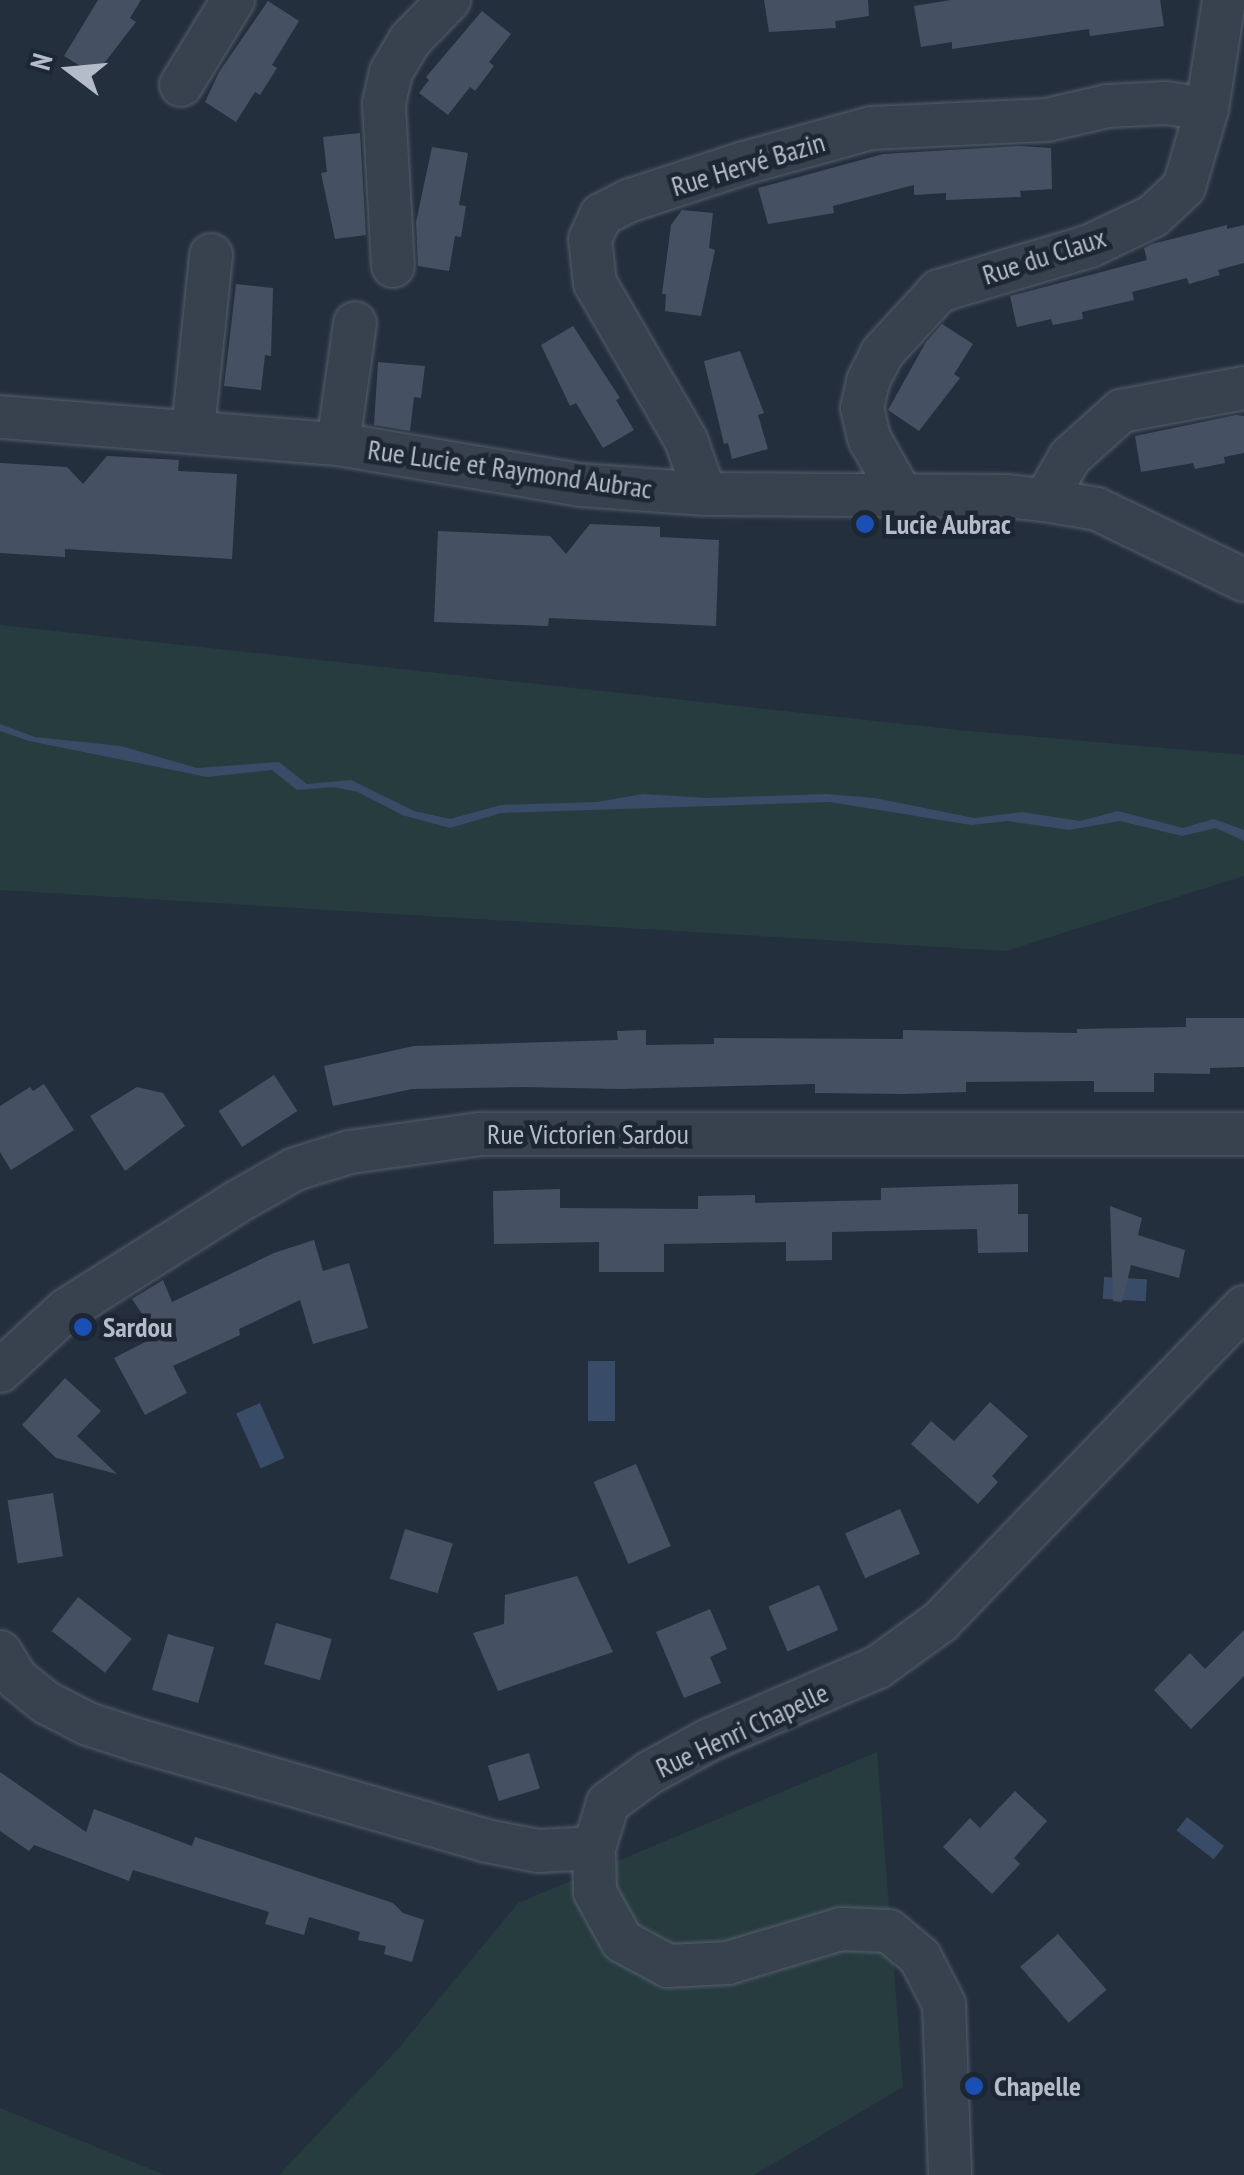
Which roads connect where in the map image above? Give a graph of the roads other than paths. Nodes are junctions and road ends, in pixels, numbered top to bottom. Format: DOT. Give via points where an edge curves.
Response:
graph roads {
  1 [pos="234,0"];
  2 [pos="448,0"];
  3 [pos="1224,0"];
  4 [pos="181,85"];
  5 [pos="1207,109"];
  6 [pos="211,255"];
  7 [pos="394,266"];
  8 [pos="355,323"];
  9 [pos="1244,388"];
  10 [pos="0,416"];
  11 [pos="193,430"];
  12 [pos="338,444"];
  13 [pos="705,494"];
  14 [pos="901,495"];
  15 [pos="1045,500"];
  16 [pos="1242,578"];
  17 [pos="1244,1134"];
  18 [pos="1244,1307"];
  19 [pos="0,1371"];
  20 [pos="0,1652"];
  21 [pos="594,1848"];
  22 [pos="950,2175"];
  1 -- 4 [label="street"];
  2 -- 7 [label="street" via="410,40 384,103"];
  3 -- 5 [label="street, Rue du Claux"];
  5 -- 13 [label="street, Rue Hervé Bazin" via="1107,106 1047,120 871,128 744,162 601,215 590,238 595,282 686,440"];
  5 -- 14 [label="street, Rue du Claux" via="1184,187 1153,216 1090,246 939,291 882,353 862,408 869,438"];
  6 -- 11 [label="street"];
  8 -- 12 [label="street"];
  9 -- 15 [label="street" via="1120,411 1070,457"];
  10 -- 11 [label="street, Rue Lucie et Raymond Aubrac"];
  11 -- 12 [label="street, Rue Lucie et Raymond Aubrac"];
  12 -- 13 [label="street, Rue Lucie et Raymond Aubrac" via="580,484"];
  13 -- 14 [label="street, Rue Lucie et Raymond Aubrac"];
  14 -- 15 [label="street, Rue Lucie et Raymond Aubrac"];
  15 -- 16 [label="street, Rue Lucie et Raymond Aubrac" via="1097,509"];
  17 -- 19 [label="street, Rue Victorien Sardou" via="480,1134 350,1152 295,1169 235,1203 66,1310"];
  18 -- 21 [label="street, Rue Henri Chapelle" via="940,1622 878,1667 649,1773 608,1803"];
  20 -- 21 [label="street" via="18,1679 47,1703 136,1740 487,1841 539,1852"];
  21 -- 22 [label="street, Rue Henri Chapelle" via="595,1892 622,1941 668,1966 728,1963 841,1929 890,1931 920,1957 944,2004"];
}
